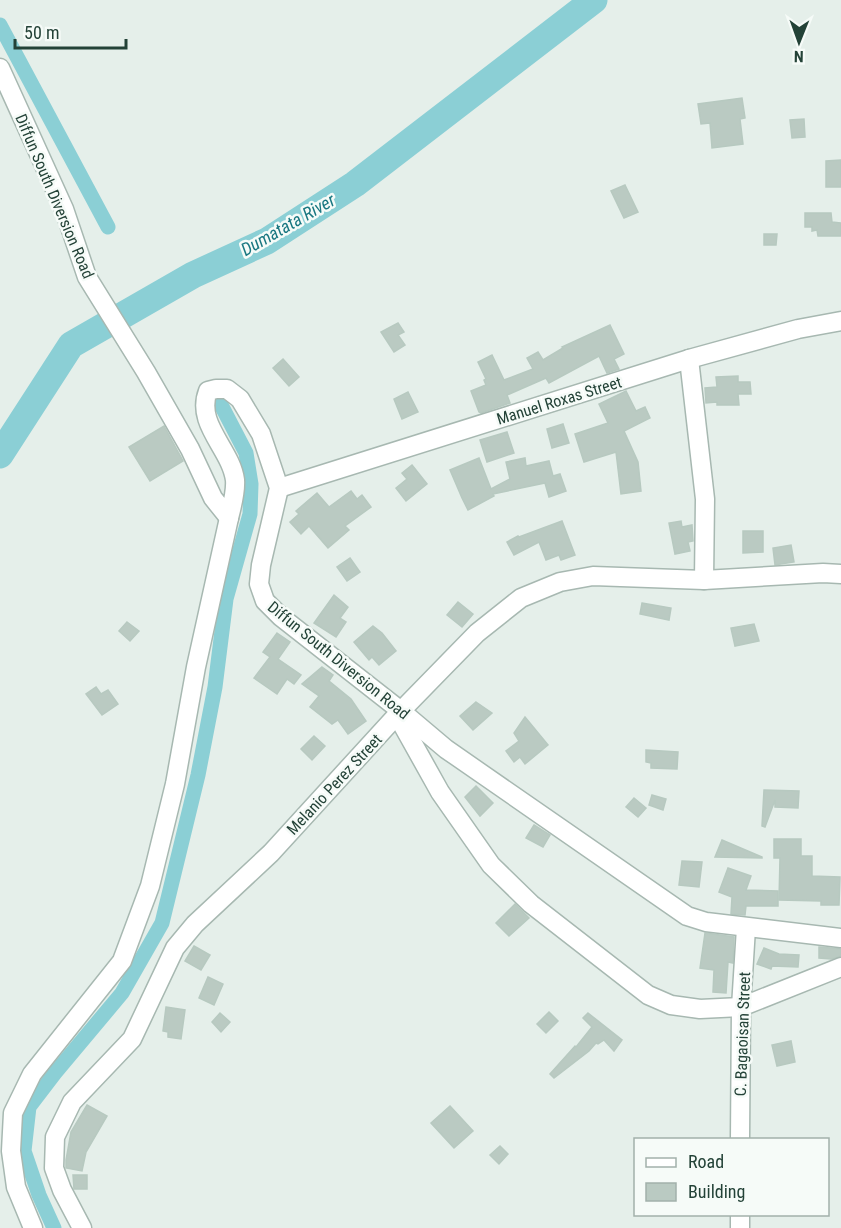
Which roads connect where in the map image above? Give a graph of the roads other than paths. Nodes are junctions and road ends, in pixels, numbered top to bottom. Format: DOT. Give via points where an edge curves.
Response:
graph roads {
  1 [pos="0,68"];
  2 [pos="841,321"];
  3 [pos="689,359"];
  4 [pos="279,488"];
  5 [pos="229,518"];
  6 [pos="841,574"];
  7 [pos="704,580"];
  8 [pos="399,713"];
  9 [pos="746,928"];
  10 [pos="841,938"];
  11 [pos="841,967"];
  12 [pos="741,1007"];
  13 [pos="740,1138"];
  14 [pos="33,1228"];
  15 [pos="82,1228"];
  1 -- 5 [label="street, Diffun South Diversion Road" via="64,209 87,276 190,449 213,498"];
  2 -- 3 [label="street, Manuel Roxas Street" via="798,328"];
  3 -- 4 [label="street, Manuel Roxas Street"];
  3 -- 7 [label="street" via="705,499"];
  4 -- 5 [label="street" via="261,434 240,399 227,389 208,391 208,422 235,480"];
  4 -- 8 [label="street, Diffun South Diversion Road" via="261,565 259,584 265,602"];
  5 -- 14 [label="street" via="175,784 150,886 122,961 33,1074 13,1113 11,1151 16,1187"];
  6 -- 7 [label="street, Melanio Perez Street"];
  7 -- 8 [label="street, Melanio Perez Street" via="593,576 560,582 521,598 477,633"];
  8 -- 9 [label="street, Diffun South Diversion Road" via="687,916"];
  8 -- 12 [label="street" via="460,823 490,865 531,904 648,995 671,1005 700,1009"];
  8 -- 15 [label="street, Melanio Perez Street" via="271,853 195,924 175,948 132,1039 72,1102 56,1137 54,1168"];
  9 -- 10 [label="street, Diffun South Diversion Road"];
  9 -- 12 [label="street, C. Bagaoisan Street"];
  11 -- 12 [label="street"];
  12 -- 13 [label="street, C. Bagaoisan Street"];
}
